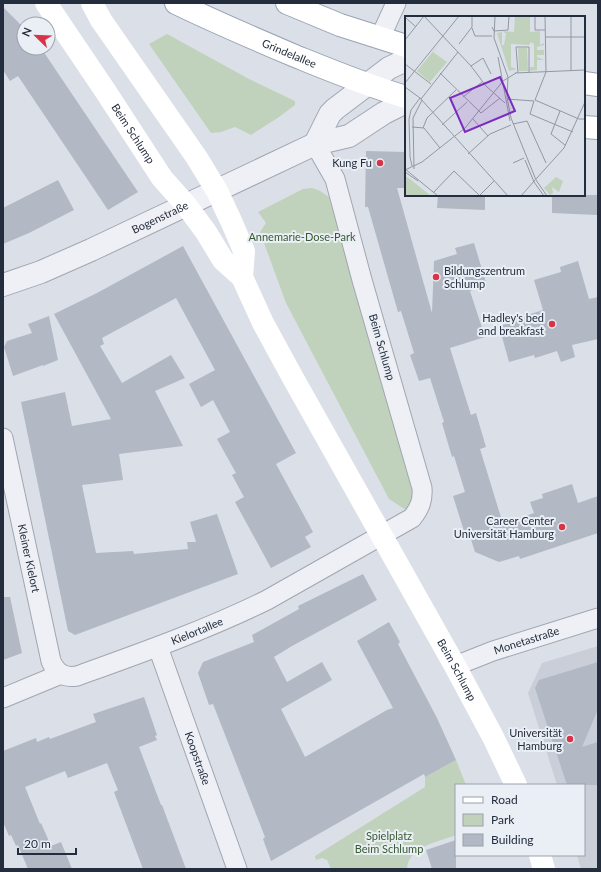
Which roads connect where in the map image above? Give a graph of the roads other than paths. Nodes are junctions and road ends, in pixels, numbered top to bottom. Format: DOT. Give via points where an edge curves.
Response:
graph roads {
  1 [pos="46,3"];
  2 [pos="92,3"];
  3 [pos="176,3"];
  4 [pos="287,3"];
  5 [pos="396,3"];
  6 [pos="380,38"];
  7 [pos="405,46"];
  8 [pos="405,60"];
  9 [pos="585,83"];
  10 [pos="366,84"];
  11 [pos="598,86"];
  12 [pos="405,98"];
  13 [pos="405,102"];
  14 [pos="585,127"];
  15 [pos="598,128"];
  16 [pos="315,144"];
  17 [pos="217,191"];
  18 [pos="186,205"];
  19 [pos="242,277"];
  20 [pos="3,285"];
  21 [pos="3,438"];
  22 [pos="382,537"];
  23 [pos="598,618"];
  24 [pos="158,647"];
  25 [pos="455,666"];
  26 [pos="61,674"];
  27 [pos="3,698"];
  28 [pos="516,784"];
  29 [pos="540,856"];
  30 [pos="237,869"];
  31 [pos="544,869"];
  1 -- 18 [label="main road, Beim Schlump" via="162,178"];
  2 -- 17 [label="main road, Beim Schlump"];
  3 -- 10 [label="main road, Grindelallee" via="226,27"];
  4 -- 6 [label="main road"];
  5 -- 6 [label="street"];
  6 -- 7 [label="main road"];
  8 -- 10 [label="street"];
  9 -- 11 [label="main road"];
  10 -- 12 [label="main road, Grindelallee"];
  10 -- 16 [label="street" via="330,114"];
  13 -- 16 [label="street, Bogenstraße" via="349,136"];
  14 -- 15 [label="main road"];
  16 -- 17 [label="street, Bogenstraße"];
  16 -- 22 [label="street, Beim Schlump" via="335,179 422,488 421,506 412,518"];
  17 -- 18 [label="street, Bogenstraße"];
  17 -- 19 [label="main road, Beim Schlump" via="244,251"];
  18 -- 19 [label="main road, Beim Schlump" via="223,260"];
  18 -- 20 [label="street, Bogenstraße" via="55,266"];
  19 -- 22 [label="main road, Beim Schlump" via="280,355"];
  21 -- 26 [label="street, Kleiner Kielort" via="51,661"];
  22 -- 24 [label="street, Kielortallee" via="267,600"];
  22 -- 25 [label="main road, Beim Schlump"];
  23 -- 25 [label="street, Monetastraße" via="493,651"];
  24 -- 26 [label="street, Kielortallee" via="77,676"];
  24 -- 30 [label="street, Koopstraße"];
  25 -- 28 [label="main road, Beim Schlump"];
  26 -- 27 [label="street, Kielortallee"];
  29 -- 31 [label="main road"];
}
